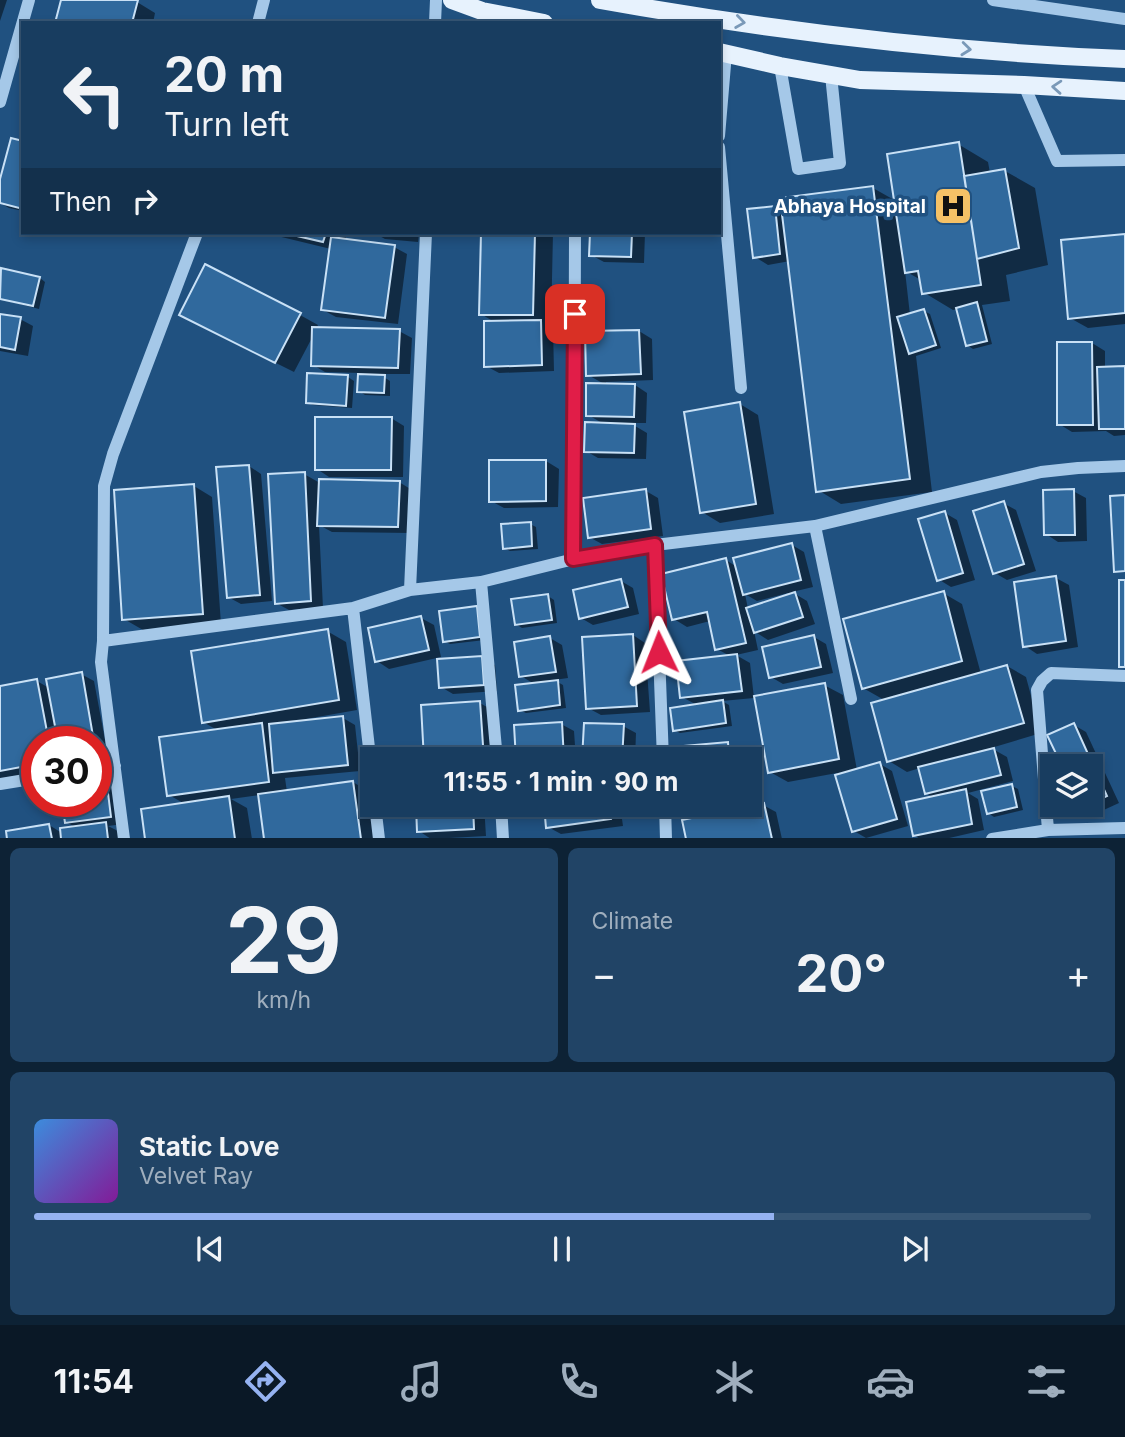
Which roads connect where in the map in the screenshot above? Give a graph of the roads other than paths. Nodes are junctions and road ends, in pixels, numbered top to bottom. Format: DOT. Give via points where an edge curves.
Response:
graph roads {
  1 [pos="29,0"];
  2 [pos="264,0"];
  3 [pos="436,0"];
  4 [pos="452,0"];
  5 [pos="600,0"];
  6 [pos="996,0"];
  7 [pos="1125,19"];
  8 [pos="23,21"];
  9 [pos="259,21"];
  10 [pos="435,21"];
  11 [pos="534,21"];
  12 [pos="21,28"];
  13 [pos="723,52"];
  14 [pos="1125,59"];
  15 [pos="780,66"];
  16 [pos="831,75"];
  17 [pos="1024,85"];
  18 [pos="1125,91"];
  19 [pos="721,94"];
  20 [pos="0,102"];
  21 [pos="1125,160"];
  22 [pos="721,169"];
  23 [pos="196,235"];
  24 [pos="426,235"];
  25 [pos="575,235"];
  26 [pos="741,388"];
  27 [pos="1125,466"];
  28 [pos="815,526"];
  29 [pos="655,545"];
  30 [pos="573,559"];
  31 [pos="481,582"];
  32 [pos="411,590"];
  33 [pos="353,608"];
  34 [pos="103,641"];
  35 [pos="1125,676"];
  36 [pos="851,699"];
  37 [pos="369,747"];
  38 [pos="496,747"];
  39 [pos="663,747"];
  40 [pos="112,766"];
  41 [pos="115,766"];
  42 [pos="21,781"];
  43 [pos="0,784"];
  44 [pos="376,817"];
  45 [pos="502,817"];
  46 [pos="665,817"];
  47 [pos="1125,828"];
  48 [pos="1048,830"];
  49 [pos="124,838"];
  50 [pos="379,838"];
  51 [pos="503,838"];
  52 [pos="666,838"];
  53 [pos="992,838"];
  1 -- 8 [label="street"];
  2 -- 9 [label="street"];
  3 -- 10 [label="street"];
  4 -- 11 [label="main road"];
  5 -- 14 [label="main road, one-way" via="864,39"];
  6 -- 7 [label="street"];
  12 -- 20 [label="street"];
  13 -- 15 [label="main road"];
  13 -- 19 [label="street"];
  15 -- 16 [label="main road"];
  15 -- 16 [label="street" via="798,169 840,163"];
  16 -- 17 [label="main road"];
  18 -- 17 [label="main road, one-way"];
  17 -- 21 [label="street" via="1057,161"];
  22 -- 26 [label="street"];
  23 -- 34 [label="street" via="104,486"];
  24 -- 32 [label="street"];
  25 -- 30 [label="street"];
  27 -- 28 [label="street" via="1041,472"];
  28 -- 29 [label="street"];
  28 -- 36 [label="street"];
  29 -- 30 [label="street"];
  29 -- 39 [label="street"];
  30 -- 31 [label="street"];
  31 -- 32 [label="street"];
  31 -- 38 [label="street"];
  32 -- 33 [label="street"];
  33 -- 34 [label="street"];
  33 -- 37 [label="street"];
  34 -- 41 [label="street" via="101,662"];
  35 -- 48 [label="street" via="1051,673 1037,690"];
  40 -- 41 [label="street"];
  41 -- 49 [label="street"];
  42 -- 43 [label="street"];
  44 -- 50 [label="street"];
  45 -- 51 [label="street"];
  46 -- 52 [label="street"];
  47 -- 48 [label="street"];
  48 -- 53 [label="street"];
}
